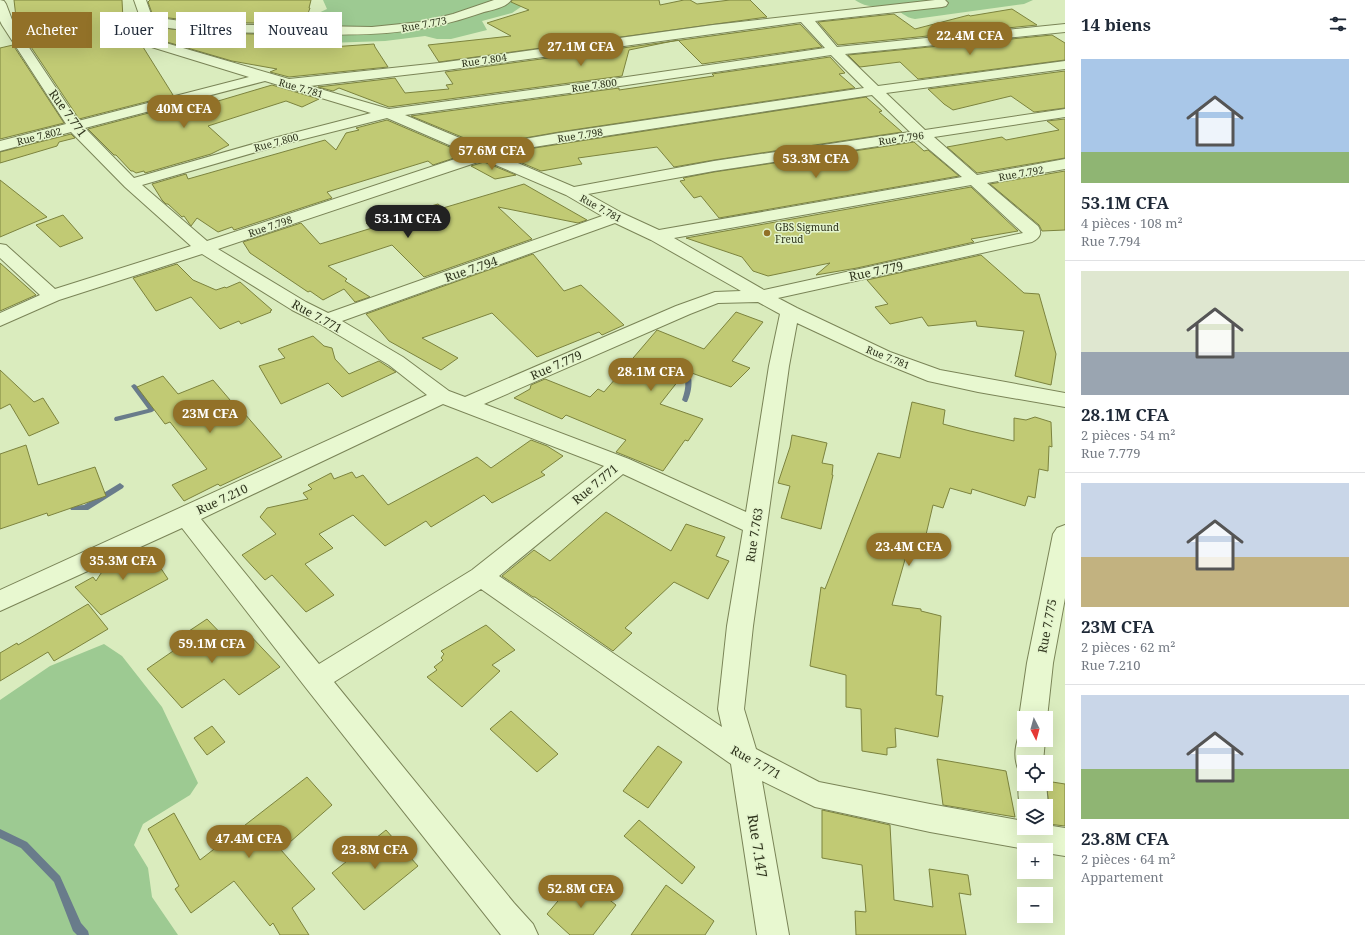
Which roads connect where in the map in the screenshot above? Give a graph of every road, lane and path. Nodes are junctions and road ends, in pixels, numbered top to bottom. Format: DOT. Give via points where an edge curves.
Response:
graph roads {
  1 [pos="140,0"];
  2 [pos="505,0"];
  3 [pos="0,4"];
  4 [pos="942,4"];
  5 [pos="144,12"];
  6 [pos="804,18"];
  7 [pos="168,24"];
  8 [pos="1065,28"];
  9 [pos="168,48"];
  10 [pos="834,51"];
  11 [pos="1065,65"];
  12 [pos="264,77"];
  13 [pos="286,84"];
  14 [pos="875,91"];
  15 [pos="388,113"];
  16 [pos="1065,113"];
  17 [pos="75,127"];
  18 [pos="922,135"];
  19 [pos="0,146"];
  20 [pos="483,154"];
  21 [pos="1065,164"];
  22 [pos="976,181"];
  23 [pos="131,184"];
  24 [pos="572,192"];
  25 [pos="616,217"];
  26 [pos="657,236"];
  27 [pos="203,247"];
  28 [pos="0,249"];
  29 [pos="52,296"];
  30 [pos="762,296"];
  31 [pos="790,312"];
  32 [pos="0,320"];
  33 [pos="327,320"];
  34 [pos="442,396"];
  35 [pos="1065,400"];
  36 [pos="467,404"];
  37 [pos="621,464"];
  38 [pos="186,516"];
  39 [pos="756,526"];
  40 [pos="1065,534"];
  41 [pos="481,577"];
  42 [pos="0,601"];
  43 [pos="315,680"];
  44 [pos="1034,711"];
  45 [pos="744,757"];
  46 [pos="1047,836"];
  47 [pos="522,935"];
  48 [pos="773,935"];
  1 -- 5 [label="street"];
  2 -- 7 [label="street, Rue 7.773" via="431,24 387,30 212,28"];
  3 -- 17 [label="street, Rue 7.771" via="8,25"];
  4 -- 6 [label="street, Rue 7.804"];
  6 -- 10 [label="street"];
  6 -- 13 [label="street, Rue 7.804"];
  8 -- 10 [label="street, Rue 7.800"];
  9 -- 12 [label="street, Rue 7.781"];
  10 -- 14 [label="street, Rue 7.779"];
  10 -- 15 [label="street, Rue 7.800"];
  11 -- 14 [label="street, Rue 7.798"];
  12 -- 13 [label="street, Rue 7.781"];
  12 -- 17 [label="street, Rue 7.802"];
  13 -- 15 [label="street, Rue 7.781"];
  14 -- 18 [label="street, Rue 7.779"];
  14 -- 20 [label="street, Rue 7.798" via="559,138"];
  15 -- 20 [label="street, Rue 7.781"];
  15 -- 23 [label="street, Rue 7.800" via="279,141"];
  16 -- 18 [label="street, Rue 7.796"];
  17 -- 19 [label="street, Rue 7.802"];
  17 -- 23 [label="street, Rue 7.771"];
  18 -- 22 [label="street, Rue 7.779"];
  18 -- 24 [label="street, Rue 7.796" via="714,166"];
  20 -- 24 [label="street, Rue 7.781"];
  20 -- 27 [label="street, Rue 7.798"];
  21 -- 22 [label="street, Rue 7.792"];
  22 -- 26 [label="street, Rue 7.792"];
  22 -- 30 [label="street, Rue 7.779" via="1032,230 1032,235"];
  23 -- 27 [label="street, Rue 7.771"];
  24 -- 25 [label="street, Rue 7.781"];
  25 -- 26 [label="street, Rue 7.781"];
  25 -- 33 [label="street, Rue 7.794"];
  26 -- 30 [label="street, Rue 7.781"];
  27 -- 29 [label="street, Rue 7.798"];
  27 -- 33 [label="street, Rue 7.771" via="299,306"];
  28 -- 29 [label="street"];
  29 -- 32 [label="street, Rue 7.798"];
  30 -- 31 [label="street, Rue 7.781"];
  30 -- 36 [label="street, Rue 7.779" via="715,298 689,307"];
  31 -- 35 [label="street, Rue 7.781" via="883,356 935,376"];
  31 -- 39 [label="street, Rue 7.763" via="779,366"];
  33 -- 34 [label="street, Rue 7.771" via="396,361"];
  34 -- 36 [label="street, Rue 7.771"];
  34 -- 38 [label="street, Rue 7.210"];
  36 -- 37 [label="street, Rue 7.771"];
  37 -- 39 [label="street"];
  37 -- 41 [label="street, Rue 7.771"];
  38 -- 42 [label="street, Rue 7.210"];
  38 -- 43 [label="street"];
  39 -- 45 [label="street, Rue 7.763" via="740,626 731,709"];
  40 -- 44 [label="street, Rue 7.775" via="1040,663"];
  41 -- 43 [label="street"];
  41 -- 45 [label="street, Rue 7.771"];
  43 -- 47 [label="street"];
  45 -- 46 [label="street, Rue 7.771" via="815,794 930,818"];
  45 -- 48 [label="street, Rue 7.147"];
}
